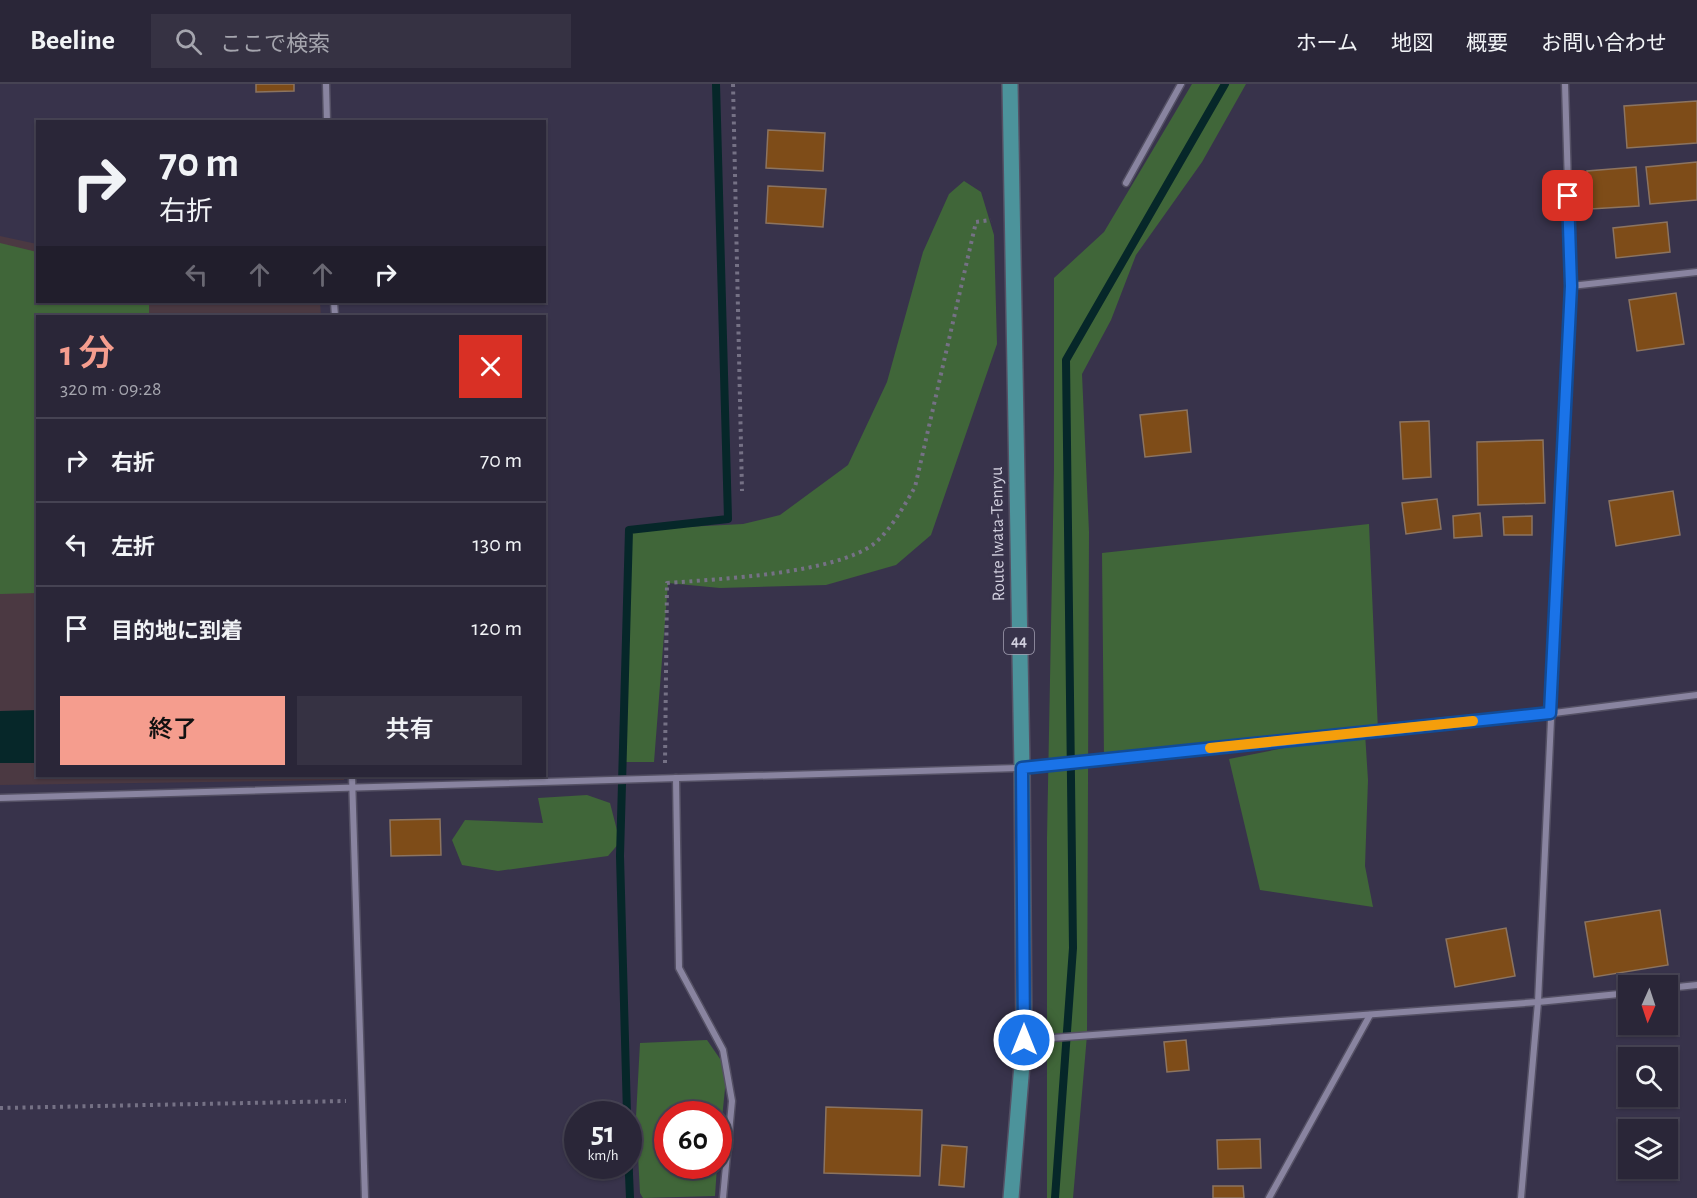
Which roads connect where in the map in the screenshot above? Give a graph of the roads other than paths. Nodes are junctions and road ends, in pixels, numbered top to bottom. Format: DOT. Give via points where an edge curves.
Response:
graph roads {
  1 [pos="326,84"];
  2 [pos="1010,84"];
  3 [pos="1181,84"];
  4 [pos="1565,84"];
  5 [pos="327,120"];
  6 [pos="1126,183"];
  7 [pos="1697,272"];
  8 [pos="1571,286"];
  9 [pos="1697,695"];
  10 [pos="1550,713"];
  11 [pos="1022,768"];
  12 [pos="352,777"];
  13 [pos="676,778"];
  14 [pos="352,789"];
  15 [pos="0,798"];
  16 [pos="1697,985"];
  17 [pos="1678,987"];
  18 [pos="1618,994"];
  19 [pos="1538,1002"];
  20 [pos="1370,1015"];
  21 [pos="1024,1040"];
  22 [pos="365,1198"];
  23 [pos="723,1198"];
  24 [pos="1011,1198"];
  25 [pos="1269,1198"];
  26 [pos="1521,1198"];
  1 -- 5 [label="street"];
  2 -- 11 [label="main road, Route Iwata-Tenryu / 44"];
  3 -- 6 [label="street"];
  4 -- 8 [label="street"];
  7 -- 8 [label="street"];
  8 -- 10 [label="street"];
  9 -- 10 [label="street"];
  10 -- 11 [label="street"];
  10 -- 19 [label="street"];
  11 -- 13 [label="street"];
  11 -- 21 [label="main road, Route Iwata-Tenryu / 44"];
  12 -- 14 [label="street"];
  13 -- 14 [label="street"];
  13 -- 23 [label="street" via="679,968 723,1050 732,1101"];
  14 -- 15 [label="street"];
  14 -- 22 [label="street"];
  16 -- 17 [label="street"];
  18 -- 19 [label="street"];
  19 -- 20 [label="street"];
  19 -- 26 [label="street"];
  20 -- 21 [label="street"];
  20 -- 25 [label="street"];
  21 -- 24 [label="main road, Route Iwata-Tenryu / 44"];
}
